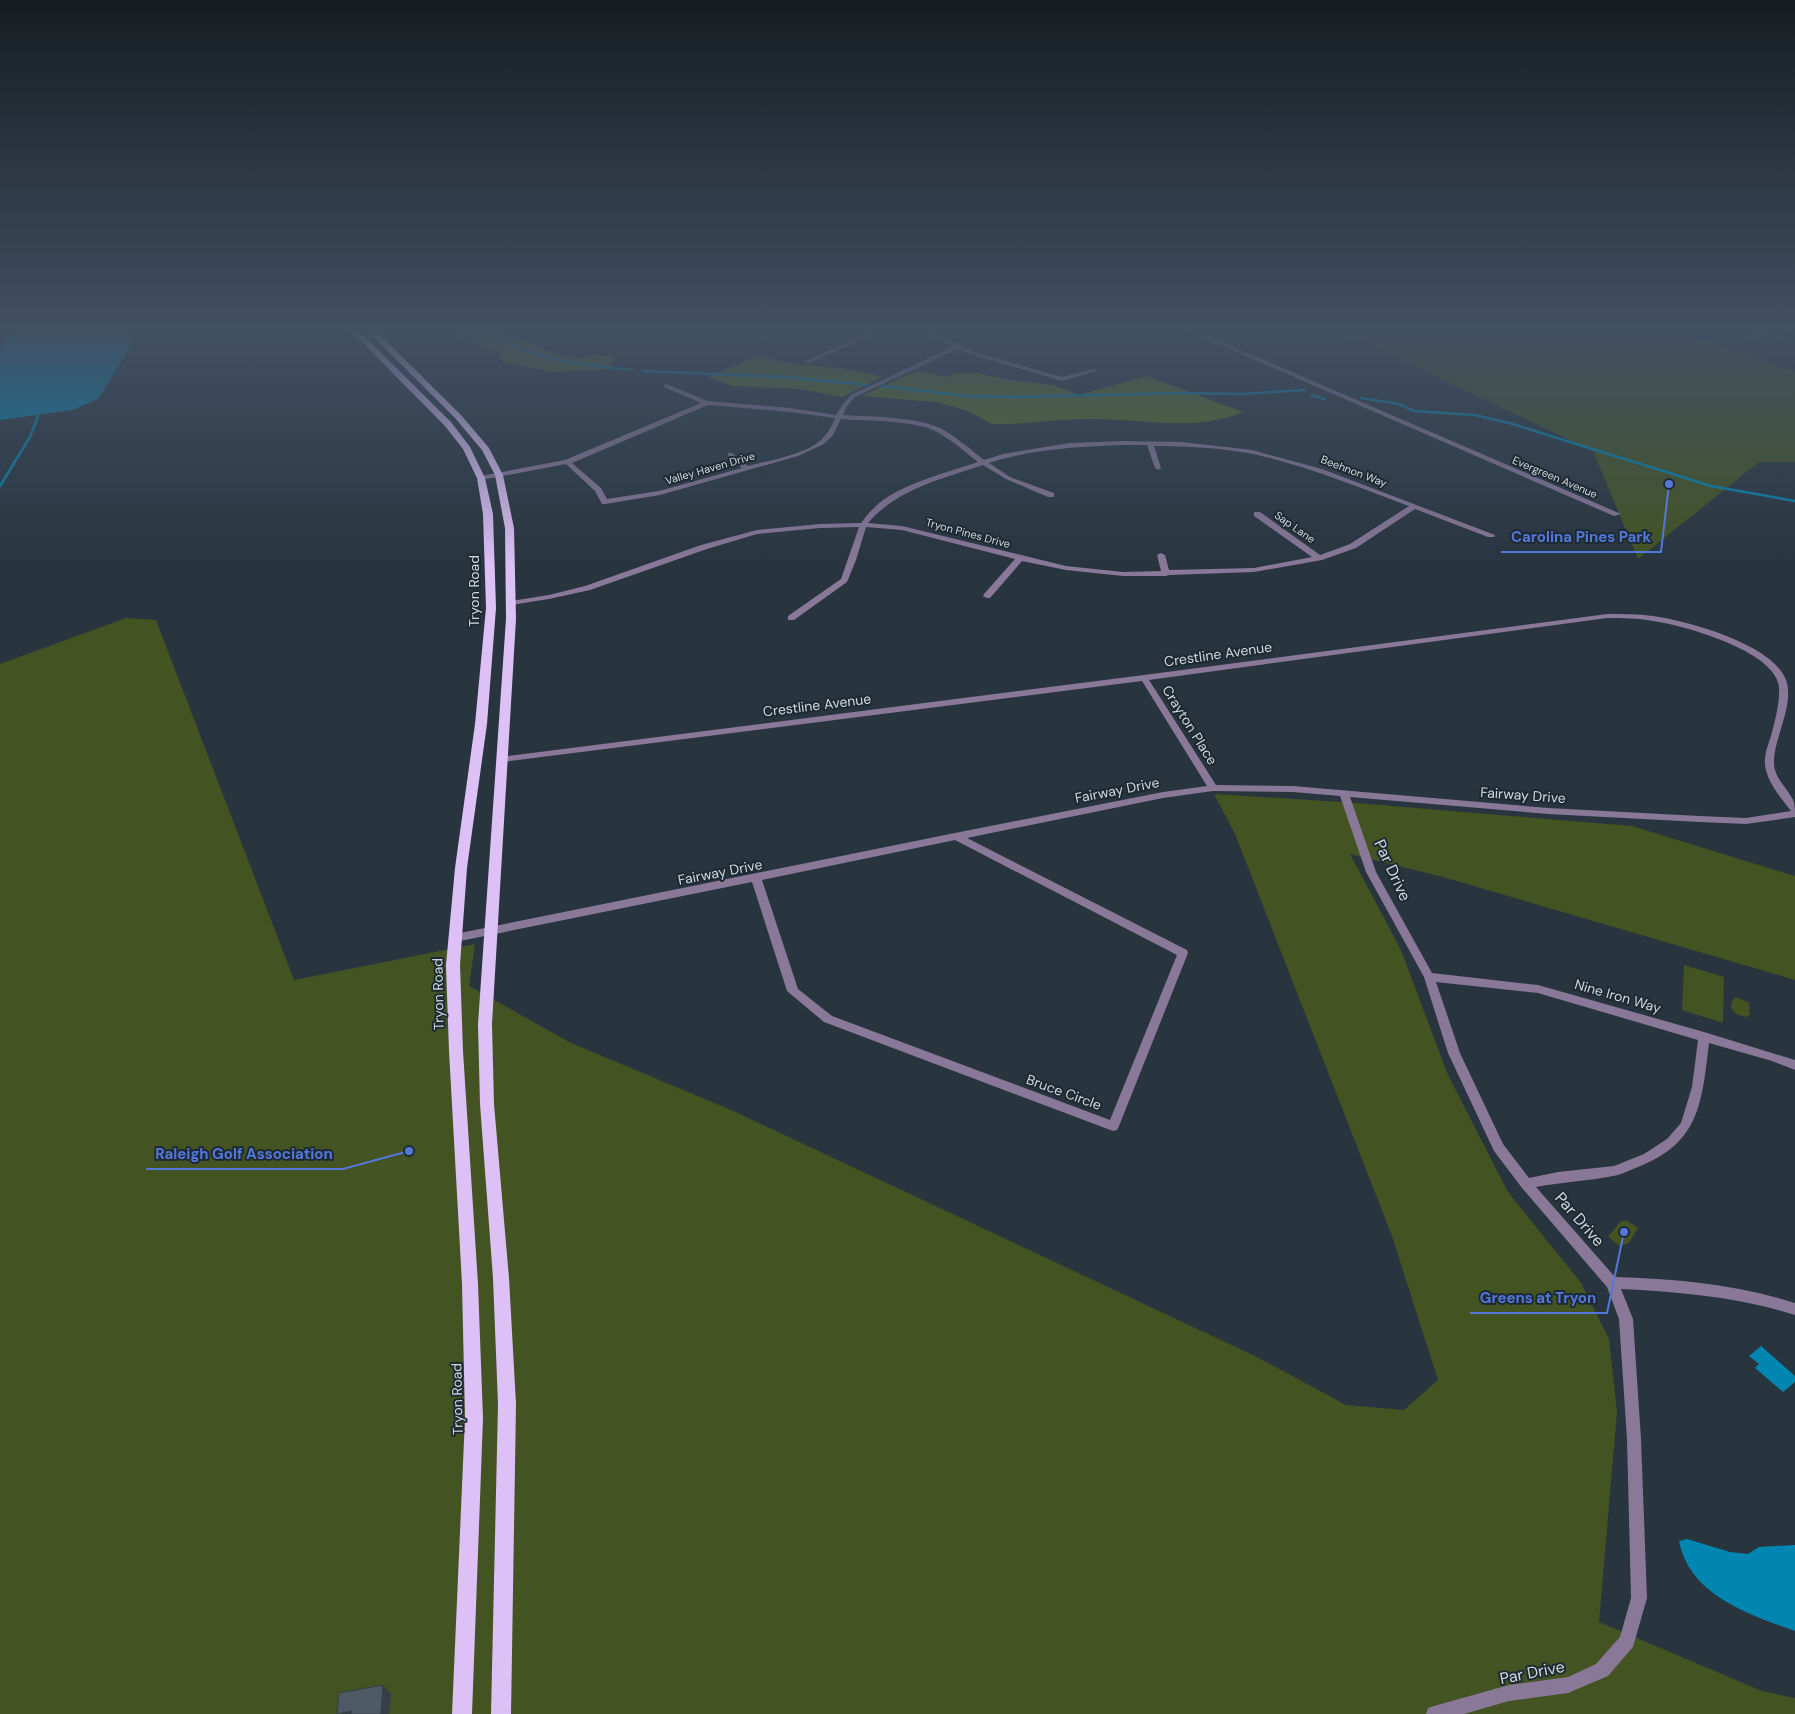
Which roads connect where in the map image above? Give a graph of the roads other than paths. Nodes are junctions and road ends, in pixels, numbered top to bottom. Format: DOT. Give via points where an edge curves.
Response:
graph roads {
  1 [pos="431,407"];
  2 [pos="447,407"];
  3 [pos="698,407"];
  4 [pos="754,407"];
  5 [pos="843,407"];
  6 [pos="1368,407"];
  7 [pos="838,417"];
  8 [pos="1150,443"];
  9 [pos="730,454"];
  10 [pos="567,462"];
  11 [pos="983,462"];
  12 [pos="746,468"];
  13 [pos="1158,468"];
  14 [pos="499,475"];
  15 [pos="481,478"];
  16 [pos="1051,495"];
  17 [pos="1414,506"];
  18 [pos="1257,514"];
  19 [pos="1617,514"];
  20 [pos="863,524"];
  21 [pos="1491,535"];
  22 [pos="1161,555"];
  23 [pos="1020,558"];
  24 [pos="1320,558"];
  25 [pos="1166,574"];
  26 [pos="987,596"];
  27 [pos="511,603"];
  28 [pos="791,618"];
  29 [pos="1144,678"];
  30 [pos="503,759"];
  31 [pos="1213,788"];
  32 [pos="1344,794"];
  33 [pos="1795,810"];
  34 [pos="1795,814"];
  35 [pos="956,836"];
  36 [pos="756,878"];
  37 [pos="491,932"];
  38 [pos="455,938"];
  39 [pos="1429,977"];
  40 [pos="1704,1036"];
  41 [pos="1795,1065"];
  42 [pos="1526,1184"];
  43 [pos="1612,1283"];
  44 [pos="1795,1309"];
  45 [pos="462,1714"];
  46 [pos="501,1714"];
  47 [pos="1434,1714"];
  1 -- 15 [label="main road, Tryon Road" via="456,432"];
  2 -- 14 [label="main road" via="490,457"];
  3 -- 10 [label="street"];
  4 -- 7 [label="street"];
  5 -- 7 [label="street, Valley Haven Drive"];
  6 -- 19 [label="street, Evergreen Avenue"];
  7 -- 11 [label="street" via="925,425 939,430"];
  7 -- 12 [label="street, Valley Haven Drive" via="826,440 813,448"];
  8 -- 11 [label="street, Beehnon Way" via="1070,446"];
  8 -- 13 [label="street"];
  8 -- 17 [label="street, Beehnon Way" via="1224,448 1283,459"];
  9 -- 12 [label="street"];
  10 -- 12 [label="street, Valley Haven Drive" via="598,490 605,502 660,493"];
  10 -- 14 [label="street"];
  11 -- 16 [label="street" via="1008,478"];
  11 -- 20 [label="street, Beehnon Way" via="928,480 898,494 877,508"];
  14 -- 15 [label="street"];
  14 -- 27 [label="main road" via="507,512"];
  15 -- 38 [label="main road, Tryon Road" via="490,539 490,634"];
  17 -- 21 [label="street, Beehnon Way"];
  17 -- 24 [label="street, Tryon Pines Drive" via="1353,546"];
  18 -- 24 [label="street, Sap Lane"];
  20 -- 23 [label="street, Tryon Pines Drive" via="902,528"];
  20 -- 27 [label="street, Tryon Pines Drive" via="757,532 587,588"];
  20 -- 28 [label="street" via="844,580"];
  22 -- 25 [label="street"];
  23 -- 25 [label="street, Tryon Pines Drive" via="1066,568 1123,574"];
  23 -- 26 [label="street"];
  24 -- 25 [label="street, Tryon Pines Drive" via="1254,570"];
  27 -- 30 [label="main road"];
  29 -- 30 [label="street, Crestline Avenue"];
  29 -- 31 [label="street, Crayton Place"];
  29 -- 33 [label="street, Crestline Avenue" via="1607,616 1656,618 1729,641 1766,659 1778,670 1783,684 1777,730 1769,755 1771,770 1780,790"];
  30 -- 37 [label="main road"];
  31 -- 32 [label="street, Fairway Drive" via="1293,789"];
  31 -- 35 [label="street, Fairway Drive"];
  32 -- 34 [label="street, Fairway Drive" via="1548,811 1746,821"];
  32 -- 39 [label="street, Par Drive" via="1371,872"];
  35 -- 36 [label="street, Fairway Drive"];
  35 -- 36 [label="street, Bruce Circle" via="1183,954 1113,1126 828,1019 793,991"];
  36 -- 37 [label="street, Fairway Drive"];
  37 -- 38 [label="street, Fairway Drive"];
  37 -- 46 [label="main road" via="486,1060 507,1404"];
  38 -- 45 [label="main road, Tryon Road" via="454,1014 470,1284 474,1418"];
  39 -- 40 [label="street, Nine Iron Way" via="1538,989"];
  39 -- 42 [label="street, Par Drive" via="1454,1053 1498,1147"];
  40 -- 41 [label="street, Nine Iron Way"];
  40 -- 42 [label="street" via="1695,1096 1686,1124 1671,1143 1648,1158 1614,1171"];
  42 -- 43 [label="street, Par Drive"];
  43 -- 44 [label="street" via="1722,1290"];
  43 -- 47 [label="street, Par Drive" via="1626,1320 1634,1439 1639,1598 1627,1641 1602,1670 1568,1685 1509,1693"];
}
